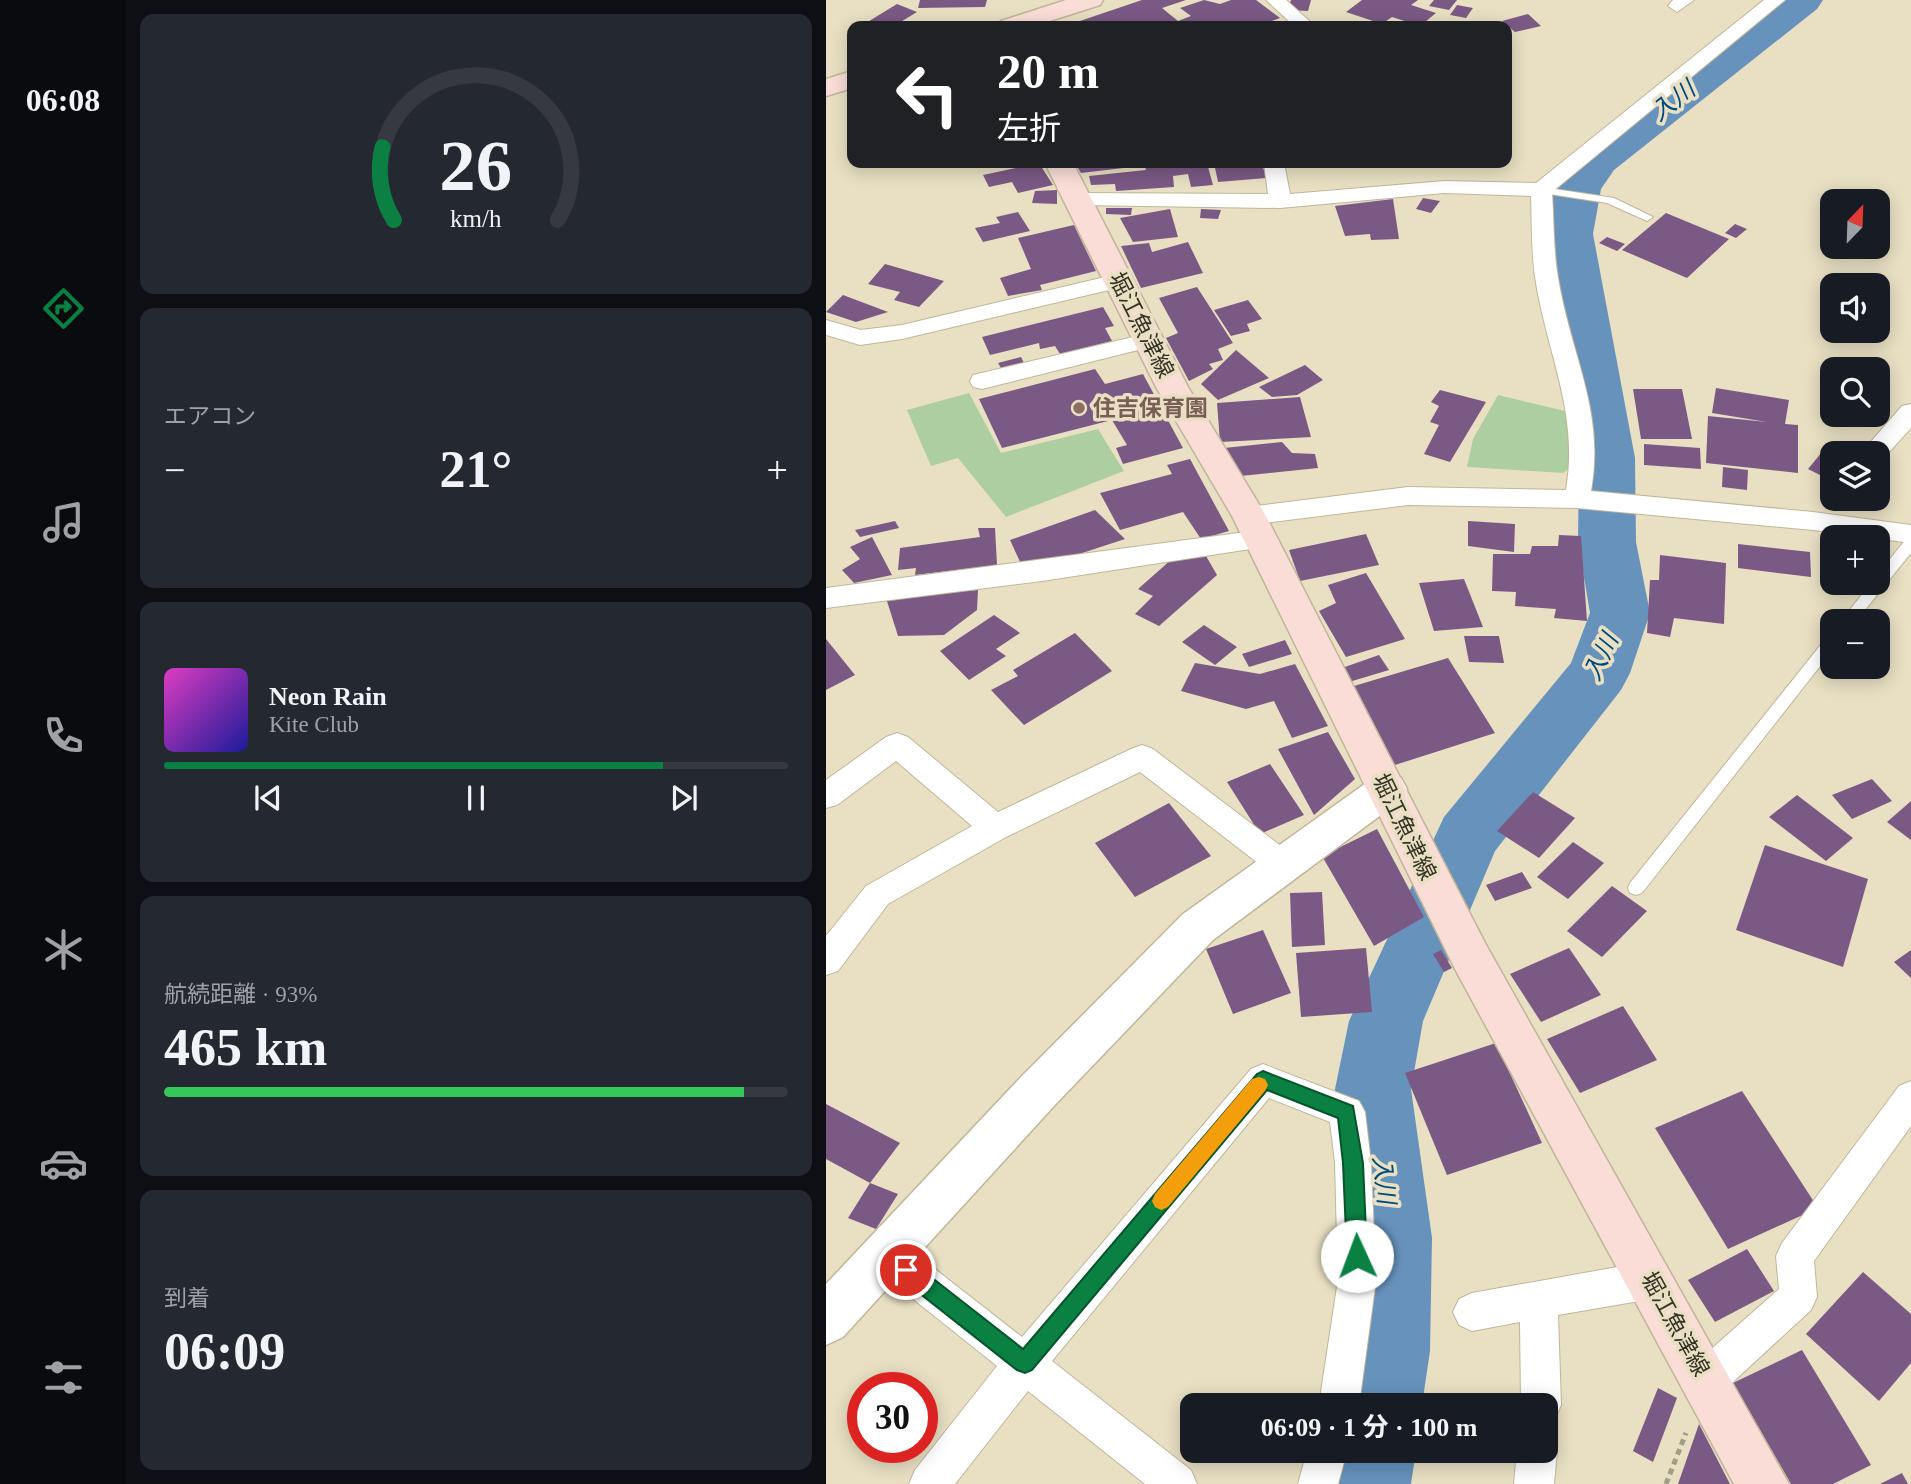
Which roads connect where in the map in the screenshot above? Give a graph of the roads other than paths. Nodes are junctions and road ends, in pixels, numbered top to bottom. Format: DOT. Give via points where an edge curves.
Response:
graph roads {
  1 [pos="1010,0"];
  2 [pos="1091,0"];
  3 [pos="1275,0"];
  4 [pos="1776,0"];
  5 [pos="1010,21"];
  6 [pos="1026,21"];
  7 [pos="1299,21"];
  8 [pos="847,81"];
  9 [pos="826,88"];
  10 [pos="1062,168"];
  11 [pos="1275,168"];
  12 [pos="1541,190"];
  13 [pos="1079,198"];
  14 [pos="1280,201"];
  15 [pos="1647,217"];
  16 [pos="1118,281"];
  17 [pos="826,327"];
  18 [pos="1150,340"];
  19 [pos="982,381"];
  20 [pos="1911,412"];
  21 [pos="1885,441"];
  22 [pos="1577,499"];
  23 [pos="1821,511"];
  24 [pos="1813,520"];
  25 [pos="1255,528"];
  26 [pos="1911,534"];
  27 [pos="1911,543"];
  28 [pos="826,598"];
  29 [pos="1858,609"];
  30 [pos="1820,656"];
  31 [pos="1387,789"];
  32 [pos="826,796"];
  33 [pos="995,828"];
  34 [pos="1283,865"];
  35 [pos="1636,888"];
  36 [pos="826,961"];
  37 [pos="1911,1097"];
  38 [pos="886,1254"];
  39 [pos="1651,1280"];
  40 [pos="1539,1300"];
  41 [pos="1472,1312"];
  42 [pos="826,1320"];
  43 [pos="1025,1363"];
  44 [pos="1706,1380"];
  45 [pos="1341,1393"];
  46 [pos="1541,1393"];
  47 [pos="1324,1463"];
  48 [pos="1536,1463"];
  49 [pos="929,1484"];
  50 [pos="1177,1484"];
  51 [pos="1318,1484"];
  52 [pos="1534,1484"];
  53 [pos="1763,1484"];
  1 -- 5 [label="main road"];
  2 -- 6 [label="main road"];
  3 -- 7 [label="street"];
  4 -- 12 [label="street"];
  8 -- 9 [label="main road"];
  10 -- 13 [label="main road, 堀江魚津線"];
  11 -- 14 [label="street"];
  12 -- 14 [label="street" via="1444,187"];
  12 -- 15 [label="lane" via="1610,200"];
  12 -- 22 [label="street" via="1548,282 1581,415 1584,459"];
  13 -- 14 [label="street"];
  13 -- 16 [label="main road, 堀江魚津線"];
  16 -- 17 [label="street" via="902,332 860,338"];
  16 -- 18 [label="main road, 堀江魚津線"];
  18 -- 19 [label="street"];
  18 -- 25 [label="main road, 堀江魚津線" via="1172,387"];
  20 -- 21 [label="street"];
  22 -- 24 [label="street"];
  22 -- 25 [label="street" via="1408,496"];
  23 -- 24 [label="street"];
  24 -- 26 [label="street"];
  25 -- 28 [label="street" via="1192,546 1042,571"];
  25 -- 31 [label="main road, 堀江魚津線"];
  27 -- 29 [label="lane"];
  30 -- 35 [label="lane"];
  31 -- 34 [label="street"];
  31 -- 39 [label="main road, 堀江魚津線" via="1470,956"];
  32 -- 33 [label="street" via="897,745"];
  33 -- 34 [label="street" via="1142,757"];
  33 -- 36 [label="street" via="877,895"];
  34 -- 38 [label="street" via="1198,927"];
  37 -- 44 [label="street" via="1796,1256 1798,1297"];
  38 -- 42 [label="street"];
  38 -- 43 [label="street"];
  39 -- 40 [label="street"];
  39 -- 44 [label="main road, 堀江魚津線"];
  40 -- 41 [label="street"];
  40 -- 46 [label="street"];
  43 -- 45 [label="street" via="1263,1080 1346,1112 1353,1163 1357,1280"];
  43 -- 49 [label="street"];
  43 -- 50 [label="street"];
  44 -- 53 [label="main road, 堀江魚津線"];
  47 -- 51 [label="street"];
  48 -- 52 [label="street"];
}
